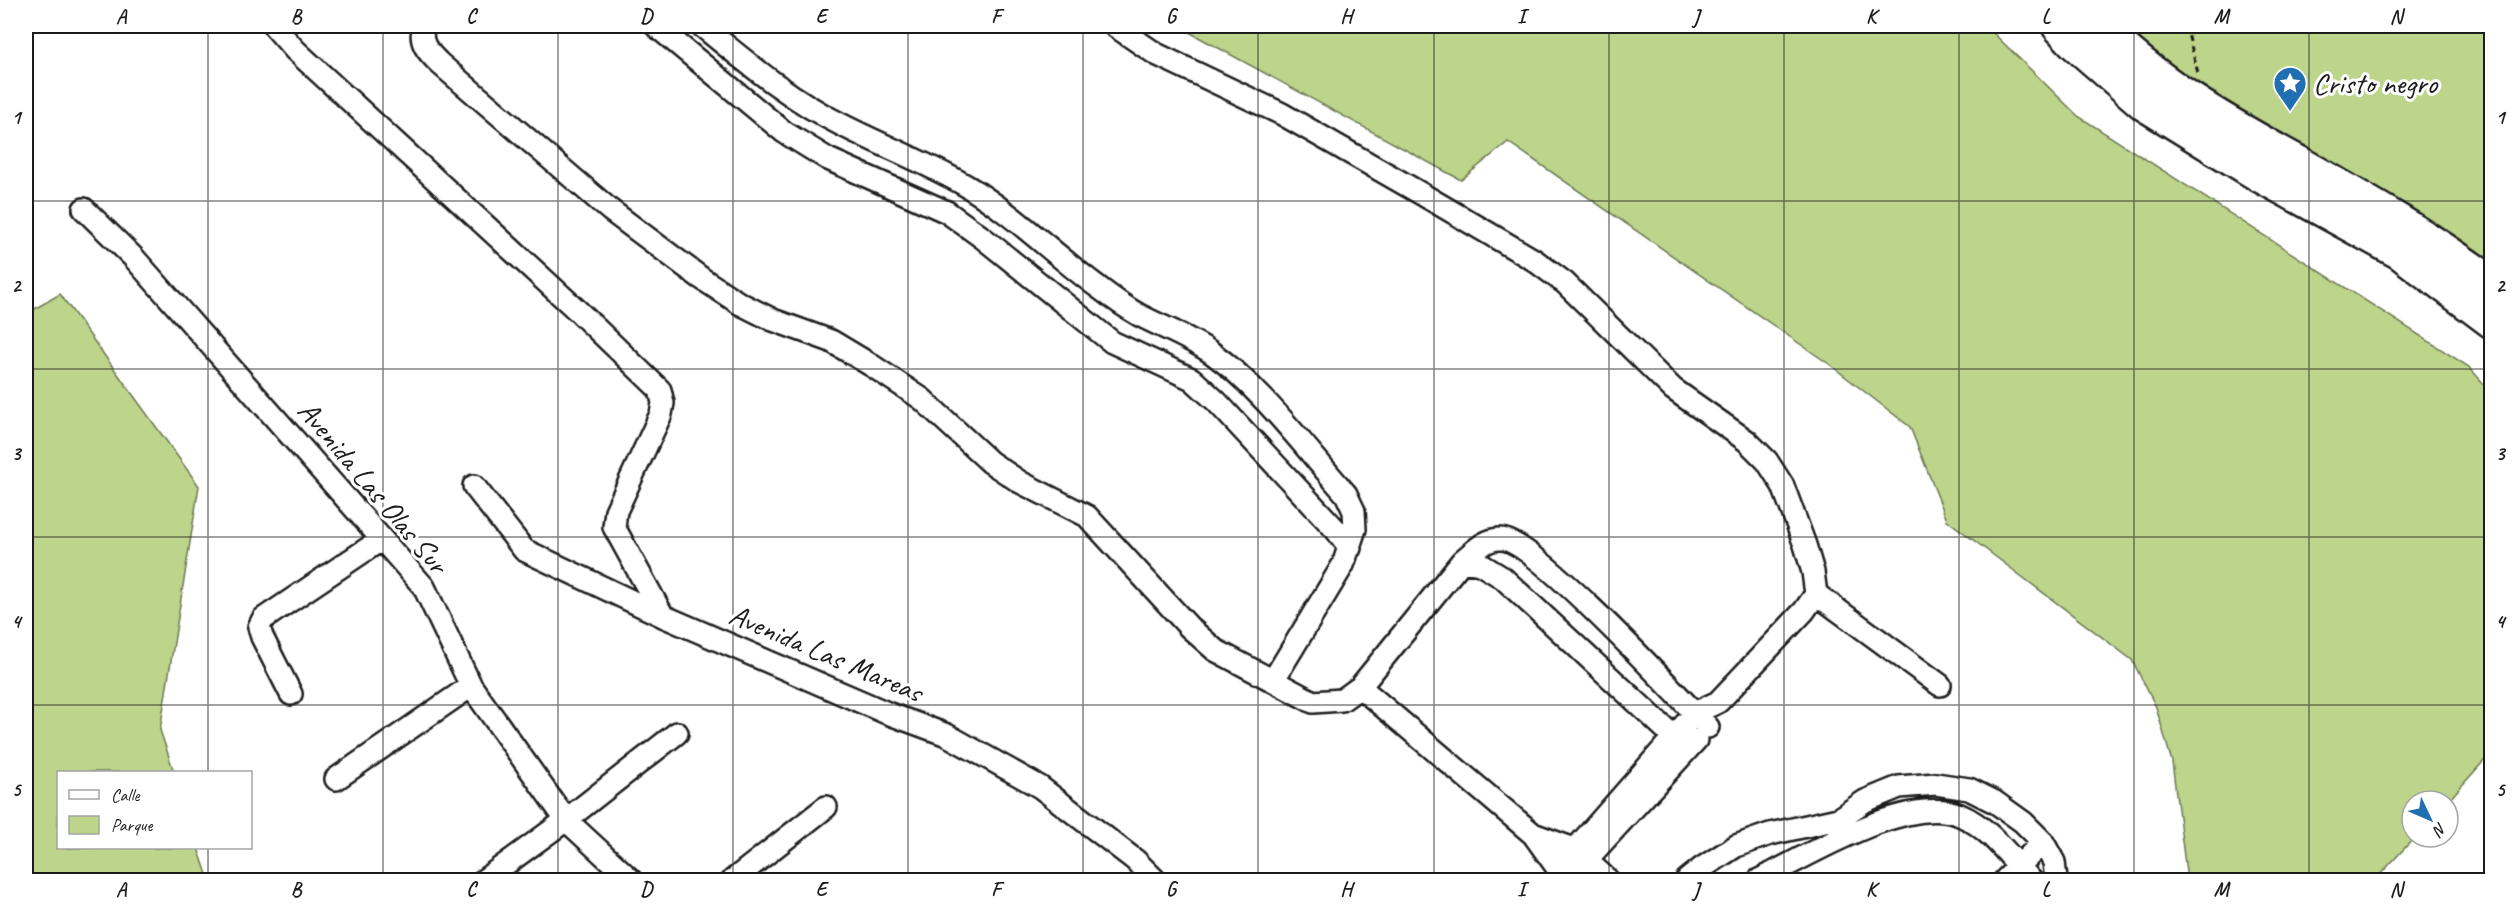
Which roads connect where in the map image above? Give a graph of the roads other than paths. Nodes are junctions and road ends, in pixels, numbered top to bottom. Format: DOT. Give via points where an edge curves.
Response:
graph roads {
  1 [pos="274,26"];
  2 [pos="424,26"];
  3 [pos="656,26"];
  4 [pos="702,26"];
  5 [pos="1115,26"];
  6 [pos="2060,26"];
  7 [pos="2100,26"];
  8 [pos="967,186"];
  9 [pos="84,209"];
  10 [pos="947,212"];
  11 [pos="2492,285"];
  12 [pos="2492,321"];
  13 [pos="474,486"];
  14 [pos="382,539"];
  15 [pos="1350,548"];
  16 [pos="1462,561"];
  17 [pos="1816,594"];
  18 [pos="663,616"];
  19 [pos="1274,679"];
  20 [pos="1940,685"];
  21 [pos="471,686"];
  22 [pos="1360,687"];
  23 [pos="291,694"];
  24 [pos="1701,720"];
  25 [pos="676,733"];
  26 [pos="1680,743"];
  27 [pos="336,779"];
  28 [pos="826,807"];
  29 [pos="566,820"];
  30 [pos="1533,834"];
  31 [pos="2043,842"];
  32 [pos="1580,854"];
  33 [pos="1566,876"];
  34 [pos="2018,876"];
  35 [pos="484,880"];
  36 [pos="631,880"];
  37 [pos="733,880"];
  38 [pos="1155,880"];
  39 [pos="1608,880"];
  40 [pos="1688,880"];
  41 [pos="1759,880"];
  42 [pos="2056,880"];
  1 -- 18 [label="street" via="295,50 660,390 661,414 616,511 614,527"];
  2 -- 19 [label="street" via="424,47 439,63 610,210 739,303 831,341 922,399 990,462 1087,516 1215,650"];
  3 -- 10 [label="street" via="784,132 828,159"];
  4 -- 8 [label="street" via="741,58 841,125"];
  5 -- 17 [label="street" via="1156,54 1282,114 1534,260 1565,283 1673,389 1747,441 1767,461 1782,486 1805,545"];
  6 -- 12 [label="highway" via="2145,104 2258,174 2400,252"];
  7 -- 11 [label="highway" via="2143,65 2206,111 2428,238"];
  8 -- 10 [label="street"];
  8 -- 15 [label="street" via="1099,288 1138,314 1190,339 1233,370 1346,494 1354,511"];
  9 -- 14 [label="street, Avenida Las Olas Sur" via="134,258"];
  10 -- 15 [label="street" via="1112,342 1192,379"];
  13 -- 18 [label="street, Avenida Las Mareas" via="525,550"];
  14 -- 21 [label="street, Avenida Las Olas Sur" via="423,587"];
  14 -- 23 [label="street" via="263,620 262,637"];
  15 -- 19 [label="street" via="1344,565"];
  16 -- 22 [label="street"];
  16 -- 24 [label="street" via="1480,545 1501,539 1518,545 1543,563"];
  16 -- 26 [label="street" via="1480,564 1503,578"];
  17 -- 20 [label="street"];
  17 -- 24 [label="street"];
  18 -- 38 [label="street, Avenida Las Mareas" via="947,735 1040,787"];
  19 -- 22 [label="street" via="1313,702 1342,700"];
  21 -- 27 [label="street"];
  21 -- 29 [label="street, Avenida Las Olas Sur"];
  22 -- 30 [label="street"];
  24 -- 26 [label="street"];
  25 -- 29 [label="street"];
  26 -- 32 [label="street"];
  28 -- 37 [label="street"];
  29 -- 35 [label="street"];
  29 -- 36 [label="street, Avenida Las Olas Sur"];
  30 -- 32 [label="street"];
  30 -- 33 [label="street"];
  31 -- 34 [label="street"];
  31 -- 40 [label="street" via="1995,801 1970,789 1936,784 1899,787 1865,801 1838,819 1736,846"];
  31 -- 42 [label="street" via="2054,862"];
  32 -- 33 [label="street"];
  32 -- 39 [label="street"];
  34 -- 41 [label="street" via="2005,849 1978,826 1959,814 1931,809 1871,825"];
}
